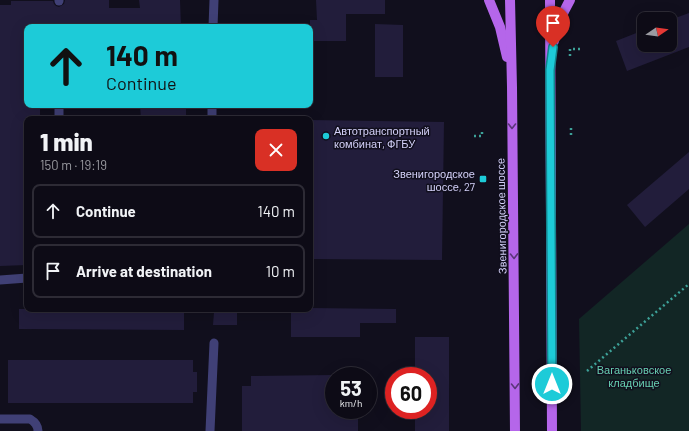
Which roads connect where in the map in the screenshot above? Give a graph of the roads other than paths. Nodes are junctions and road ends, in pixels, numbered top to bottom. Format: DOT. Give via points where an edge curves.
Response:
graph roads {
  1 [pos="214,0"];
  2 [pos="489,0"];
  3 [pos="510,0"];
  4 [pos="550,0"];
  5 [pos="570,0"];
  6 [pos="213,24"];
  7 [pos="550,70"];
  8 [pos="512,86"];
  9 [pos="24,278"];
  10 [pos="0,280"];
  11 [pos="214,343"];
  12 [pos="0,419"];
  13 [pos="38,431"];
  14 [pos="210,431"];
  15 [pos="515,431"];
  16 [pos="552,431"];
  1 -- 6 [label="lane"];
  2 -- 8 [label="main road" via="500,27"];
  3 -- 8 [label="main road, Звенигородское шоссе"];
  4 -- 7 [label="main road"];
  5 -- 7 [label="main road" via="556,30"];
  7 -- 16 [label="main road"];
  8 -- 15 [label="main road, Звенигородское шоссе, one-way"];
  9 -- 10 [label="lane"];
  11 -- 14 [label="lane"];
  12 -- 13 [label="lane" via="30,419 37,424"];
}
